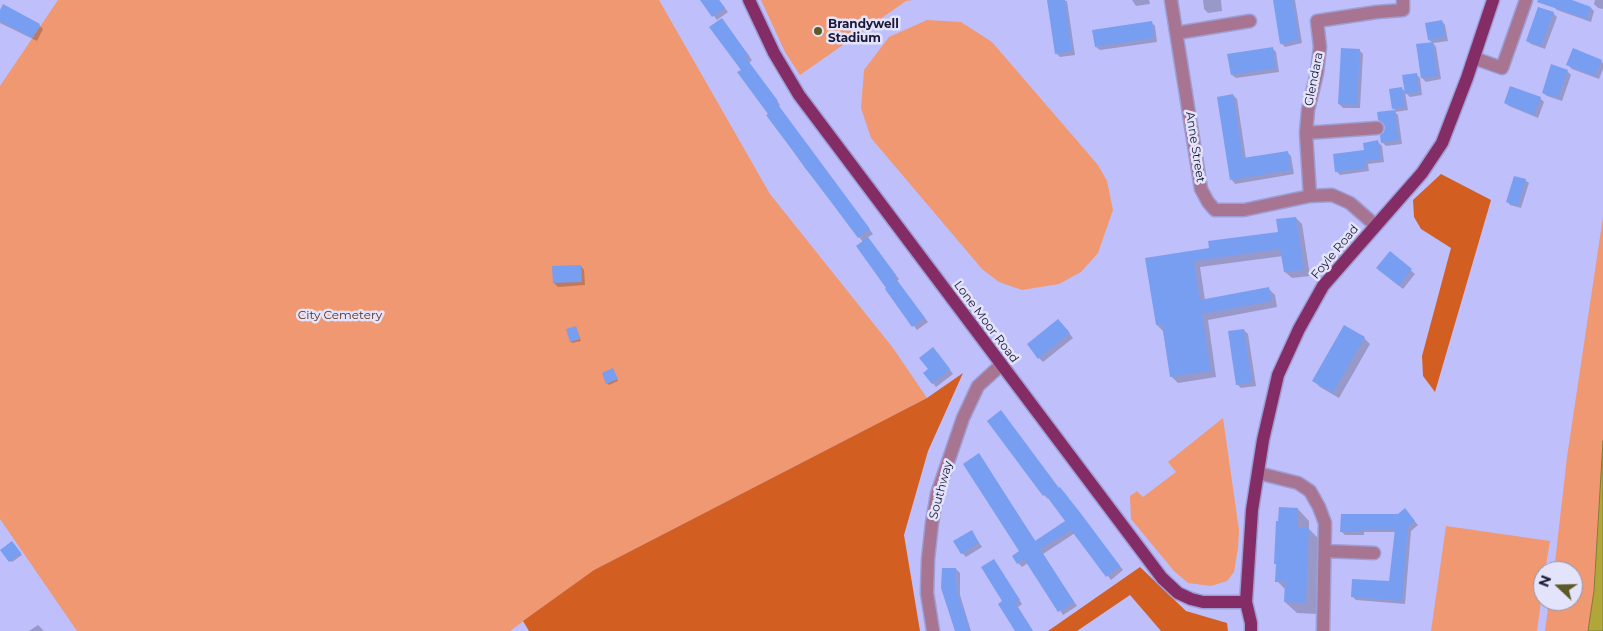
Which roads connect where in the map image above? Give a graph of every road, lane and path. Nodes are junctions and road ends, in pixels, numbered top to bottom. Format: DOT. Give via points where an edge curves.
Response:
graph roads {
  1 [pos="749,0"];
  2 [pos="1171,0"];
  3 [pos="1403,0"];
  4 [pos="1492,0"];
  5 [pos="1526,0"];
  6 [pos="1250,21"];
  7 [pos="1177,33"];
  8 [pos="1474,58"];
  9 [pos="1377,128"];
  10 [pos="1306,133"];
  11 [pos="1310,196"];
  12 [pos="1375,224"];
  13 [pos="1001,365"];
  14 [pos="1258,473"];
  15 [pos="1325,551"];
  16 [pos="1374,553"];
  17 [pos="1246,602"];
  18 [pos="933,631"];
  19 [pos="1251,631"];
  20 [pos="1323,631"];
  1 -- 13 [label="main road, Lone Moor Road" via="774,54 799,95"];
  2 -- 7 [label="street, Anne Street"];
  3 -- 10 [label="street, Glendara" via="1403,10 1318,21 1320,47"];
  4 -- 8 [label="main road, Foyle Road"];
  5 -- 8 [label="street" via="1502,68"];
  6 -- 7 [label="street"];
  7 -- 11 [label="street, Anne Street" via="1201,189 1208,202 1215,210 1244,210"];
  8 -- 12 [label="main road, Foyle Road" via="1442,143 1422,172"];
  9 -- 10 [label="street"];
  10 -- 11 [label="street, Glendara"];
  11 -- 12 [label="street, Anne Street" via="1332,195 1350,203"];
  12 -- 14 [label="main road, Foyle Road" via="1323,286 1299,329 1278,375"];
  13 -- 17 [label="main road, Lone Moor Road" via="1162,578 1178,594 1204,602"];
  13 -- 18 [label="street, Southway" via="978,386 963,418 937,494 927,584"];
  14 -- 15 [label="street" via="1298,483 1310,492 1325,523"];
  14 -- 17 [label="main road, Foyle Road" via="1252,510"];
  15 -- 16 [label="street"];
  15 -- 20 [label="street"];
  17 -- 19 [label="main road, Foyle Road"];
}
